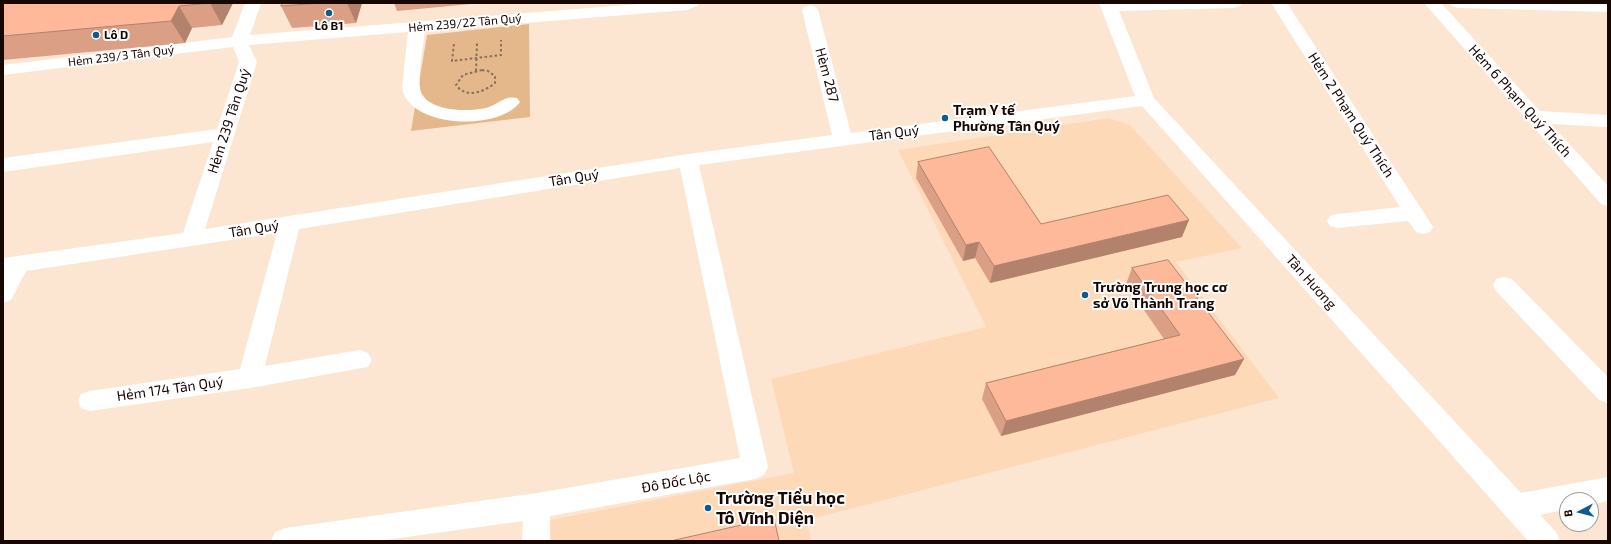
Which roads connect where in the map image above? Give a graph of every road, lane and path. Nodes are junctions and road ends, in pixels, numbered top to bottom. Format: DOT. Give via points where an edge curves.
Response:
graph roads {
  1 [pos="253,3"];
  2 [pos="691,3"];
  3 [pos="1234,3"];
  4 [pos="1279,3"];
  5 [pos="1432,3"];
  6 [pos="1458,3"];
  7 [pos="1108,5"];
  8 [pos="1608,7"];
  9 [pos="810,10"];
  10 [pos="478,22"];
  11 [pos="417,27"];
  12 [pos="455,37"];
  13 [pos="501,39"];
  14 [pos="239,41"];
  15 [pos="477,58"];
  16 [pos="3,70"];
  17 [pos="476,70"];
  18 [pos="1146,100"];
  19 [pos="511,102"];
  20 [pos="1534,117"];
  21 [pos="1608,121"];
  22 [pos="224,134"];
  23 [pos="843,140"];
  24 [pos="688,160"];
  25 [pos="3,165"];
  26 [pos="1608,199"];
  27 [pos="1337,221"];
  28 [pos="290,223"];
  29 [pos="191,239"];
  30 [pos="11,265"];
  31 [pos="1504,285"];
  32 [pos="3,294"];
  33 [pos="360,360"];
  34 [pos="250,378"];
  35 [pos="1608,393"];
  36 [pos="90,401"];
  37 [pos="1608,490"];
  38 [pos="537,506"];
  39 [pos="1515,507"];
  40 [pos="285,541"];
  41 [pos="536,541"];
  42 [pos="1546,541"];
  1 -- 14 [label="street"];
  2 -- 10 [label="street, Hẻm 239/22 Tân Quý"];
  3 -- 7 [label="street"];
  4 -- 27 [label="street, Hẻm 2 Phạm Quý Thích" via="1419,220"];
  5 -- 20 [label="street, Hẻm 6 Phạm Quý Thích"];
  6 -- 8 [label="street"];
  7 -- 18 [label="street, Tân Hương"];
  9 -- 23 [label="street, Hèm 287"];
  10 -- 11 [label="street, Hẻm 239/22 Tân Quý"];
  10 -- 15 [label="path"];
  11 -- 14 [label="street, Hẻm 239/22 Tân Quý"];
  11 -- 19 [label="street" via="411,90 418,104 436,112 463,115 495,111"];
  12 -- 15 [label="path" via="452,61"];
  13 -- 15 [label="path" via="501,55"];
  14 -- 16 [label="street, Hẻm 239/3 Tân Quý"];
  14 -- 22 [label="street, Hẻm 239 Tân Quý" via="248,62"];
  15 -- 17 [label="path"];
  17 -- 17 [label="path" via="459,78 456,85 458,89 473,94 486,90 495,83 495,76 492,73"];
  18 -- 23 [label="street, Tân Quý"];
  18 -- 39 [label="street, Tân Hương"];
  20 -- 21 [label="street"];
  20 -- 26 [label="street, Hẻm 6 Phạm Quý Thích"];
  22 -- 25 [label="street"];
  22 -- 29 [label="street, Hẻm 239 Tân Quý"];
  23 -- 24 [label="street, Tân Quý"];
  24 -- 28 [label="street, Tân Quý"];
  24 -- 38 [label="street, Đô Đốc Lộc" via="755,467"];
  28 -- 29 [label="street, Tân Quý"];
  28 -- 34 [label="street"];
  29 -- 30 [label="street, Tân Quý"];
  30 -- 32 [label="street"];
  31 -- 35 [label="street"];
  33 -- 34 [label="street, Hẻm 174 Tân Quý"];
  34 -- 36 [label="street, Hẻm 174 Tân Quý"];
  37 -- 39 [label="street"];
  38 -- 40 [label="street, Đô Đốc Lộc"];
  38 -- 41 [label="street"];
  39 -- 42 [label="street, Tân Hương"];
}
